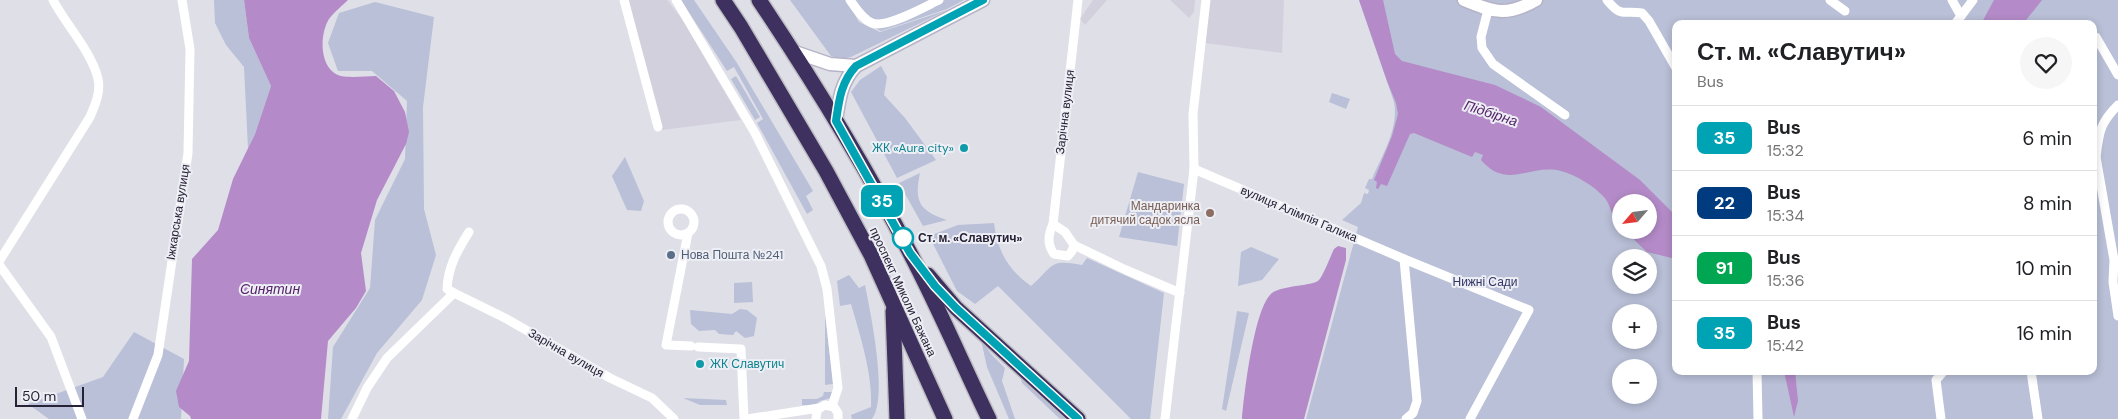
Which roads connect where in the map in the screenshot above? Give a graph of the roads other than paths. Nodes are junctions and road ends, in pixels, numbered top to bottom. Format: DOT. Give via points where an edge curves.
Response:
graph roads {
  1 [pos="53,0"];
  2 [pos="182,0"];
  3 [pos="624,0"];
  4 [pos="676,0"];
  5 [pos="723,0"];
  6 [pos="760,0"];
  7 [pos="850,0"];
  8 [pos="939,0"];
  9 [pos="983,0"];
  10 [pos="1206,0"];
  11 [pos="1464,0"];
  12 [pos="1536,0"];
  13 [pos="1607,0"];
  14 [pos="1830,0"];
  15 [pos="1952,0"];
  16 [pos="1974,0"];
  17 [pos="1080,2"];
  18 [pos="1488,10"];
  19 [pos="1845,11"];
  20 [pos="1961,16"];
  21 [pos="1958,20"];
  22 [pos="2097,39"];
  23 [pos="792,51"];
  24 [pos="1672,61"];
  25 [pos="856,66"];
  26 [pos="2118,75"];
  27 [pos="2118,105"];
  28 [pos="1565,114"];
  29 [pos="836,121"];
  30 [pos="658,127"];
  31 [pos="2097,146"];
  32 [pos="2097,168"];
  33 [pos="1194,169"];
  34 [pos="1053,224"];
  35 [pos="469,232"];
  36 [pos="688,233"];
  37 [pos="1074,245"];
  38 [pos="910,253"];
  39 [pos="1404,259"];
  40 [pos="0,260"];
  41 [pos="0,266"];
  42 [pos="454,293"];
  43 [pos="1180,293"];
  44 [pos="893,302"];
  45 [pos="2118,316"];
  46 [pos="1757,375"];
  47 [pos="1940,375"];
  48 [pos="2032,375"];
  49 [pos="832,406"];
  50 [pos="819,408"];
  51 [pos="783,413"];
  52 [pos="895,416"];
  53 [pos="82,419"];
  54 [pos="133,419"];
  55 [pos="352,419"];
  56 [pos="674,419"];
  57 [pos="746,419"];
  58 [pos="793,419"];
  59 [pos="816,419"];
  60 [pos="838,419"];
  61 [pos="945,419"];
  62 [pos="988,419"];
  63 [pos="1078,419"];
  64 [pos="1165,419"];
  65 [pos="1406,419"];
  66 [pos="1470,419"];
  67 [pos="1758,419"];
  68 [pos="1941,419"];
  69 [pos="2038,419"];
  1 -- 40 [label="street" via="91,61 98,80 98,97 90,117"];
  2 -- 54 [label="street, Іжкарська вулиця" via="190,49 188,153 158,355"];
  3 -- 30 [label="street"];
  4 -- 49 [label="street" via="755,133 821,266 827,289 838,388"];
  5 -- 44 [label="highway, проспект Миколи Бажана" via="826,171"];
  6 -- 23 [label="highway, проспект Миколи Бажана"];
  7 -- 8 [label="street" via="863,17 878,25"];
  9 -- 25 [label="street"];
  10 -- 33 [label="street" via="1193,114"];
  11 -- 18 [label="street"];
  12 -- 18 [label="street" via="1511,11"];
  13 -- 24 [label="street" via="1616,10 1642,13"];
  14 -- 19 [label="street"];
  15 -- 20 [label="street"];
  16 -- 20 [label="street"];
  17 -- 34 [label="street, Зарічна вулиця"];
  18 -- 28 [label="street" via="1481,37 1482,48 1493,64"];
  20 -- 21 [label="street"];
  22 -- 26 [label="street"];
  23 -- 25 [label="street" via="830,64"];
  23 -- 29 [label="highway, проспект Миколи Бажана"];
  25 -- 29 [label="street" via="843,86"];
  27 -- 31 [label="street" via="2105,118"];
  29 -- 38 [label="highway, проспект Миколи Бажана"];
  32 -- 45 [label="street" via="2114,260 2113,282"];
  33 -- 39 [label="street, вулиця Алімпія Галика"];
  33 -- 43 [label="street"];
  34 -- 37 [label="street" via="1065,232"];
  34 -- 37 [label="street, Зарічна вулиця" via="1048,240 1054,254 1068,256"];
  35 -- 42 [label="street" via="455,254 448,275 447,289"];
  36 -- 57 [label="street" via="666,346 741,349"];
  37 -- 43 [label="street"];
  38 -- 62 [label="highway, проспект Миколи Бажана"];
  38 -- 63 [label="highway" via="956,308"];
  39 -- 65 [label="street" via="1416,401 1413,413"];
  39 -- 66 [label="street, вулиця Алімпія Галика" via="1529,310"];
  41 -- 53 [label="street" via="51,337"];
  42 -- 55 [label="street" via="387,358"];
  42 -- 56 [label="street, Зарічна вулиця" via="652,398"];
  43 -- 64 [label="street"];
  44 -- 52 [label="highway"];
  44 -- 61 [label="highway, проспект Миколи Бажана"];
  46 -- 67 [label="street"];
  47 -- 68 [label="street" via="1936,380"];
  48 -- 69 [label="street"];
  49 -- 50 [label="street" via="825,404"];
  49 -- 60 [label="street" via="838,412"];
  50 -- 51 [label="street"];
  50 -- 59 [label="street"];
  51 -- 57 [label="street"];
  51 -- 58 [label="street"];
}
